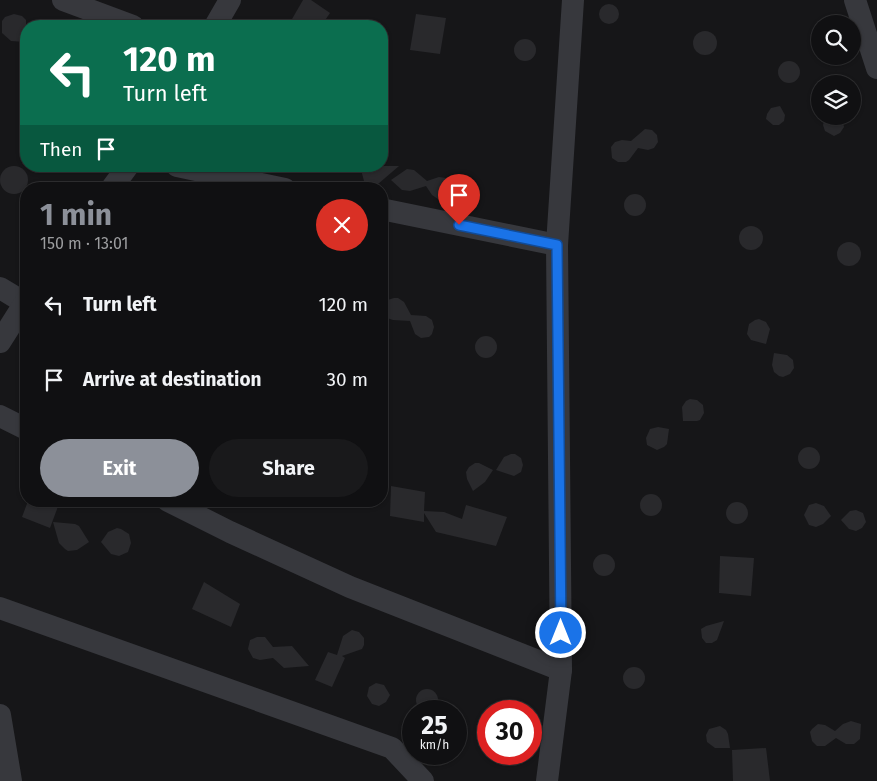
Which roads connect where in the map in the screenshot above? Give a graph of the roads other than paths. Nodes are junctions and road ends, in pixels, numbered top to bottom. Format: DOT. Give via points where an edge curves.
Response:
graph roads {
  1 [pos="63,0"];
  2 [pos="230,0"];
  3 [pos="573,0"];
  4 [pos="855,0"];
  5 [pos="117,20"];
  6 [pos="218,20"];
  7 [pos="877,68"];
  8 [pos="205,172"];
  9 [pos="252,182"];
  10 [pos="388,210"];
  11 [pos="557,245"];
  12 [pos="0,288"];
  13 [pos="20,299"];
  14 [pos="20,311"];
  15 [pos="0,342"];
  16 [pos="0,416"];
  17 [pos="20,426"];
  18 [pos="180,507"];
  19 [pos="0,608"];
  20 [pos="561,670"];
  21 [pos="0,715"];
  22 [pos="11,781"];
  23 [pos="423,781"];
  24 [pos="547,781"];
  1 -- 5 [label="street"];
  2 -- 6 [label="street"];
  3 -- 11 [label="street"];
  4 -- 7 [label="street"];
  8 -- 9 [label="street"];
  10 -- 11 [label="street"];
  11 -- 20 [label="street"];
  12 -- 13 [label="street"];
  14 -- 15 [label="street"];
  16 -- 17 [label="street"];
  18 -- 20 [label="street" via="350,587"];
  19 -- 23 [label="street" via="392,748"];
  20 -- 24 [label="street"];
  21 -- 22 [label="street"];
}
